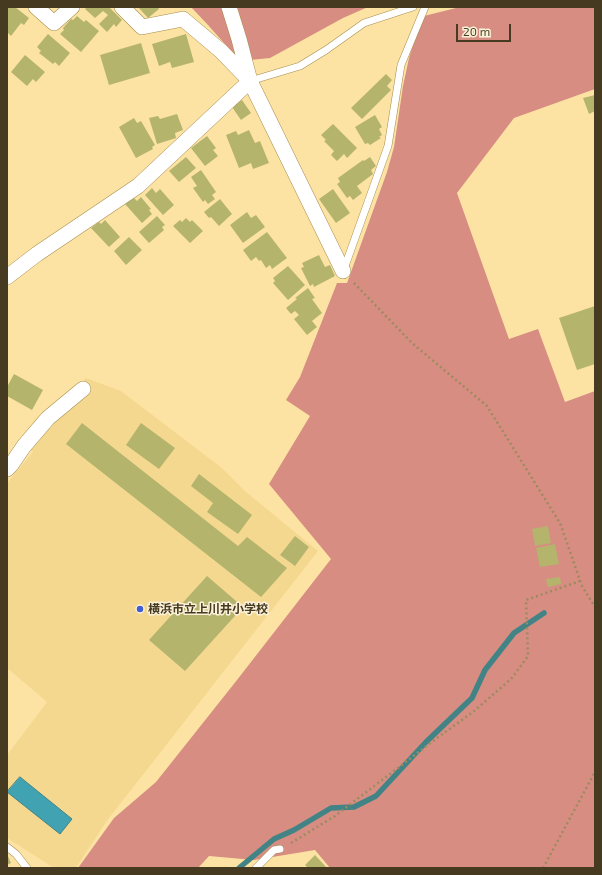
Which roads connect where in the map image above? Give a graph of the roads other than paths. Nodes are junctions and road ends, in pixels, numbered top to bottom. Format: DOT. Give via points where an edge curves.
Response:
graph roads {
  1 [pos="36,7"];
  2 [pos="72,7"];
  3 [pos="122,7"];
  4 [pos="229,7"];
  5 [pos="413,7"];
  6 [pos="425,7"];
  7 [pos="250,80"];
  8 [pos="343,271"];
  9 [pos="7,276"];
  10 [pos="83,389"];
  11 [pos="7,469"];
  12 [pos="7,847"];
  13 [pos="280,850"];
  14 [pos="26,868"];
  15 [pos="256,868"];
  1 -- 2 [label="street" via="54,23"];
  3 -- 7 [label="street" via="142,27 183,19"];
  4 -- 7 [label="street"];
  5 -- 7 [label="lane" via="364,23 300,66"];
  6 -- 8 [label="lane" via="401,65 388,146"];
  7 -- 8 [label="street"];
  7 -- 9 [label="street" via="138,186"];
  10 -- 11 [label="street" via="48,418"];
  12 -- 14 [label="lane"];
  13 -- 15 [label="lane" via="274,850"];
}
